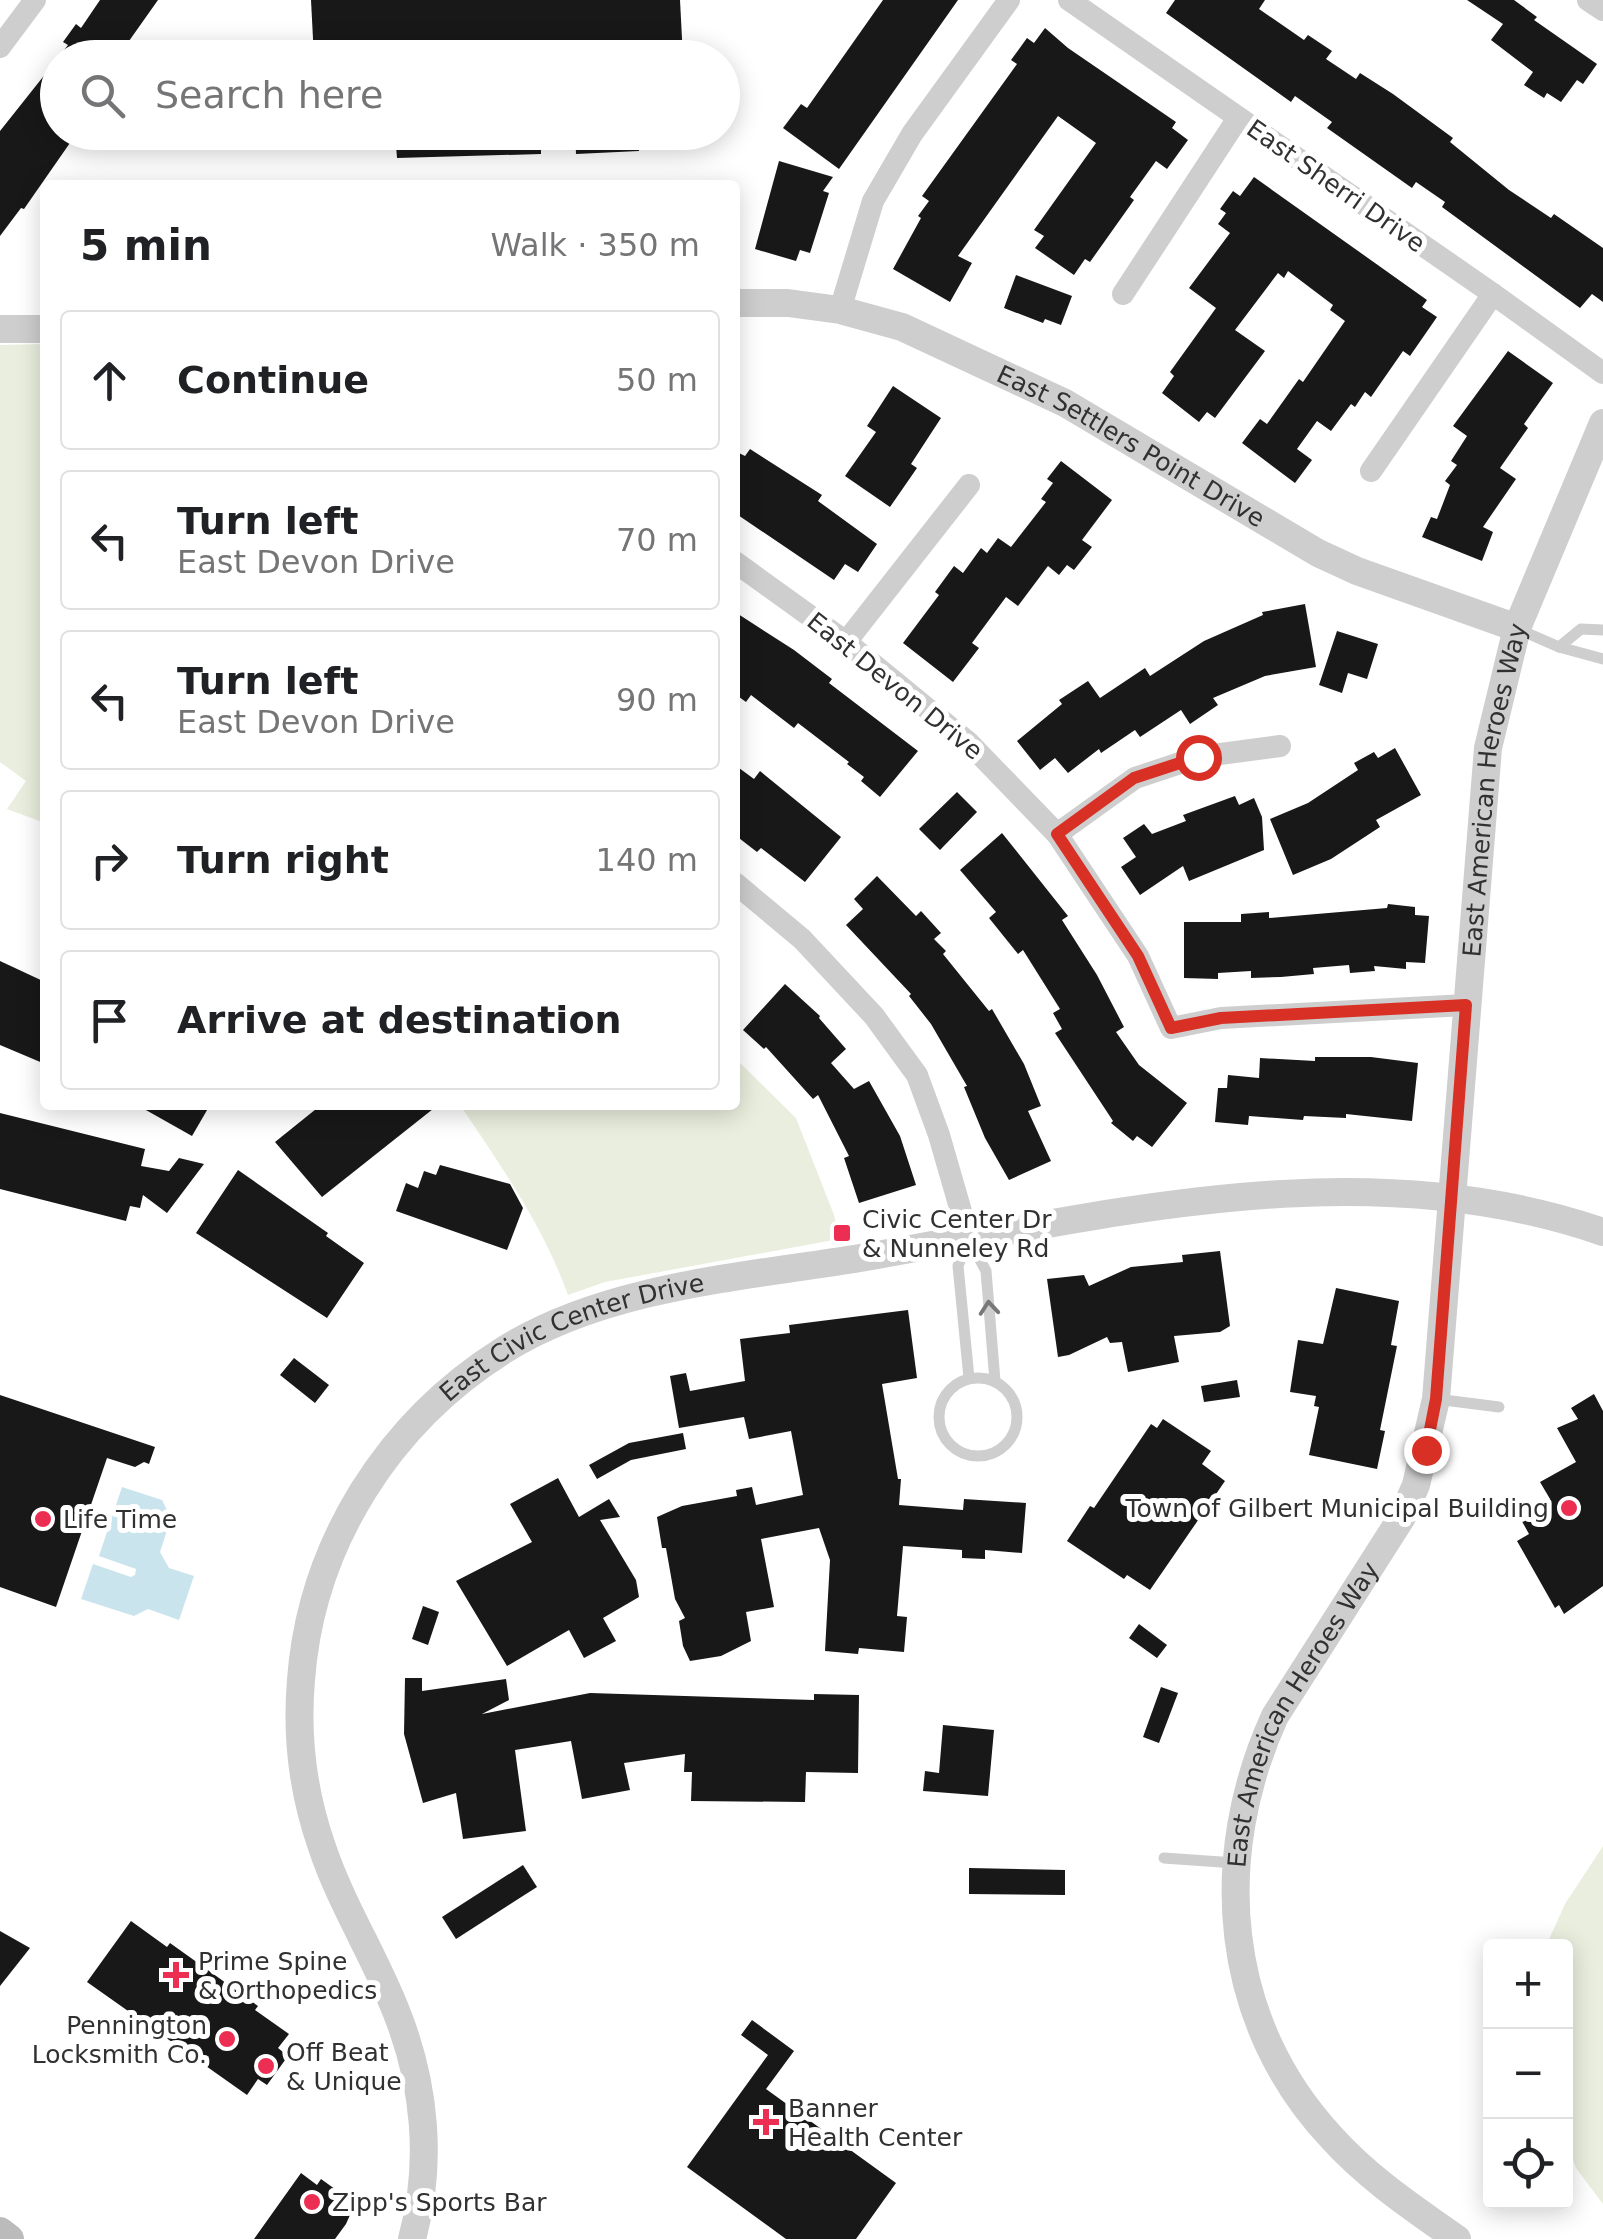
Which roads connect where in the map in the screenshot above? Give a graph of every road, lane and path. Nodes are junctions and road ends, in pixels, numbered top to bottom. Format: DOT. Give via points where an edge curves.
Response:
graph roads {
  1 [pos="35,0"];
  2 [pos="1010,0"];
  3 [pos="1068,0"];
  4 [pos="1588,0"];
  5 [pos="1603,10"];
  6 [pos="0,47"];
  7 [pos="1238,118"];
  8 [pos="1124,294"];
  9 [pos="1493,294"];
  10 [pos="740,303"];
  11 [pos="840,310"];
  12 [pos="0,329"];
  13 [pos="40,329"];
  14 [pos="1603,374"];
  15 [pos="1603,423"];
  16 [pos="1371,470"];
  17 [pos="969,485"];
  18 [pos="740,566"];
  19 [pos="1517,628"];
  20 [pos="1603,630"];
  21 [pos="846,642"];
  22 [pos="1559,647"];
  23 [pos="1603,658"];
  24 [pos="1280,746"];
  25 [pos="1057,834"];
  26 [pos="740,887"];
  27 [pos="1466,1005"];
  28 [pos="1452,1197"];
  29 [pos="1603,1232"];
  30 [pos="969,1239"];
  31 [pos="969,1378"];
  32 [pos="995,1381"];
  33 [pos="1436,1399"];
  34 [pos="1500,1408"];
  35 [pos="1164,1858"];
  36 [pos="1237,1863"];
  37 [pos="0,2232"];
  38 [pos="9,2239"];
  39 [pos="412,2239"];
  40 [pos="1457,2239"];
  1 -- 6 [label="street"];
  2 -- 11 [label="street" via="912,134 873,201"];
  3 -- 7 [label="street, East Sherri Drive"];
  4 -- 5 [label="street"];
  7 -- 8 [label="street"];
  7 -- 9 [label="street, East Sherri Drive"];
  9 -- 14 [label="street, East Sherri Drive"];
  9 -- 16 [label="street"];
  10 -- 11 [label="street, East Settlers Point Drive"];
  11 -- 19 [label="street, East Settlers Point Drive" via="902,328 1065,403 1318,554"];
  12 -- 13 [label="street"];
  15 -- 19 [label="street, East American Heroes Way"];
  17 -- 21 [label="street"];
  18 -- 21 [label="street, East Devon Drive"];
  19 -- 22 [label="lane"];
  19 -- 27 [label="street, East American Heroes Way" via="1488,748"];
  20 -- 22 [label="lane" via="1581,629"];
  21 -- 25 [label="street, East Devon Drive" via="968,742"];
  22 -- 23 [label="lane"];
  24 -- 25 [label="street" via="1198,757 1134,778"];
  25 -- 27 [label="street, East Devon Drive" via="1138,956 1171,1028 1221,1018"];
  26 -- 30 [label="street" via="802,939 874,1016 917,1075"];
  27 -- 28 [label="street, East American Heroes Way"];
  28 -- 29 [label="street, East Civic Center Drive" via="1520,1207"];
  28 -- 30 [label="street, East Civic Center Drive" via="1242,1196"];
  28 -- 33 [label="street, East American Heroes Way"];
  30 -- 31 [label="lane" via="958,1266"];
  32 -- 30 [label="lane, one-way" via="986,1271"];
  30 -- 39 [label="street, East Civic Center Drive" via="642,1296 560,1321 457,1382 381,1462 356,1501 331,1550 305,1642 301,1760 338,1891 413,2057 424,2153"];
  31 -- 32 [label="lane"];
  31 -- 32 [label="lane" via="946,1392 938,1418 947,1442 968,1455 993,1453 1012,1437 1014,1400"];
  33 -- 34 [label="lane"];
  33 -- 36 [label="street, East American Heroes Way" via="1402,1517 1259,1752"];
  35 -- 36 [label="lane"];
  36 -- 40 [label="street, East American Heroes Way" via="1235,1922 1243,1978 1276,2061 1363,2169"];
  37 -- 38 [label="main road"];
}
